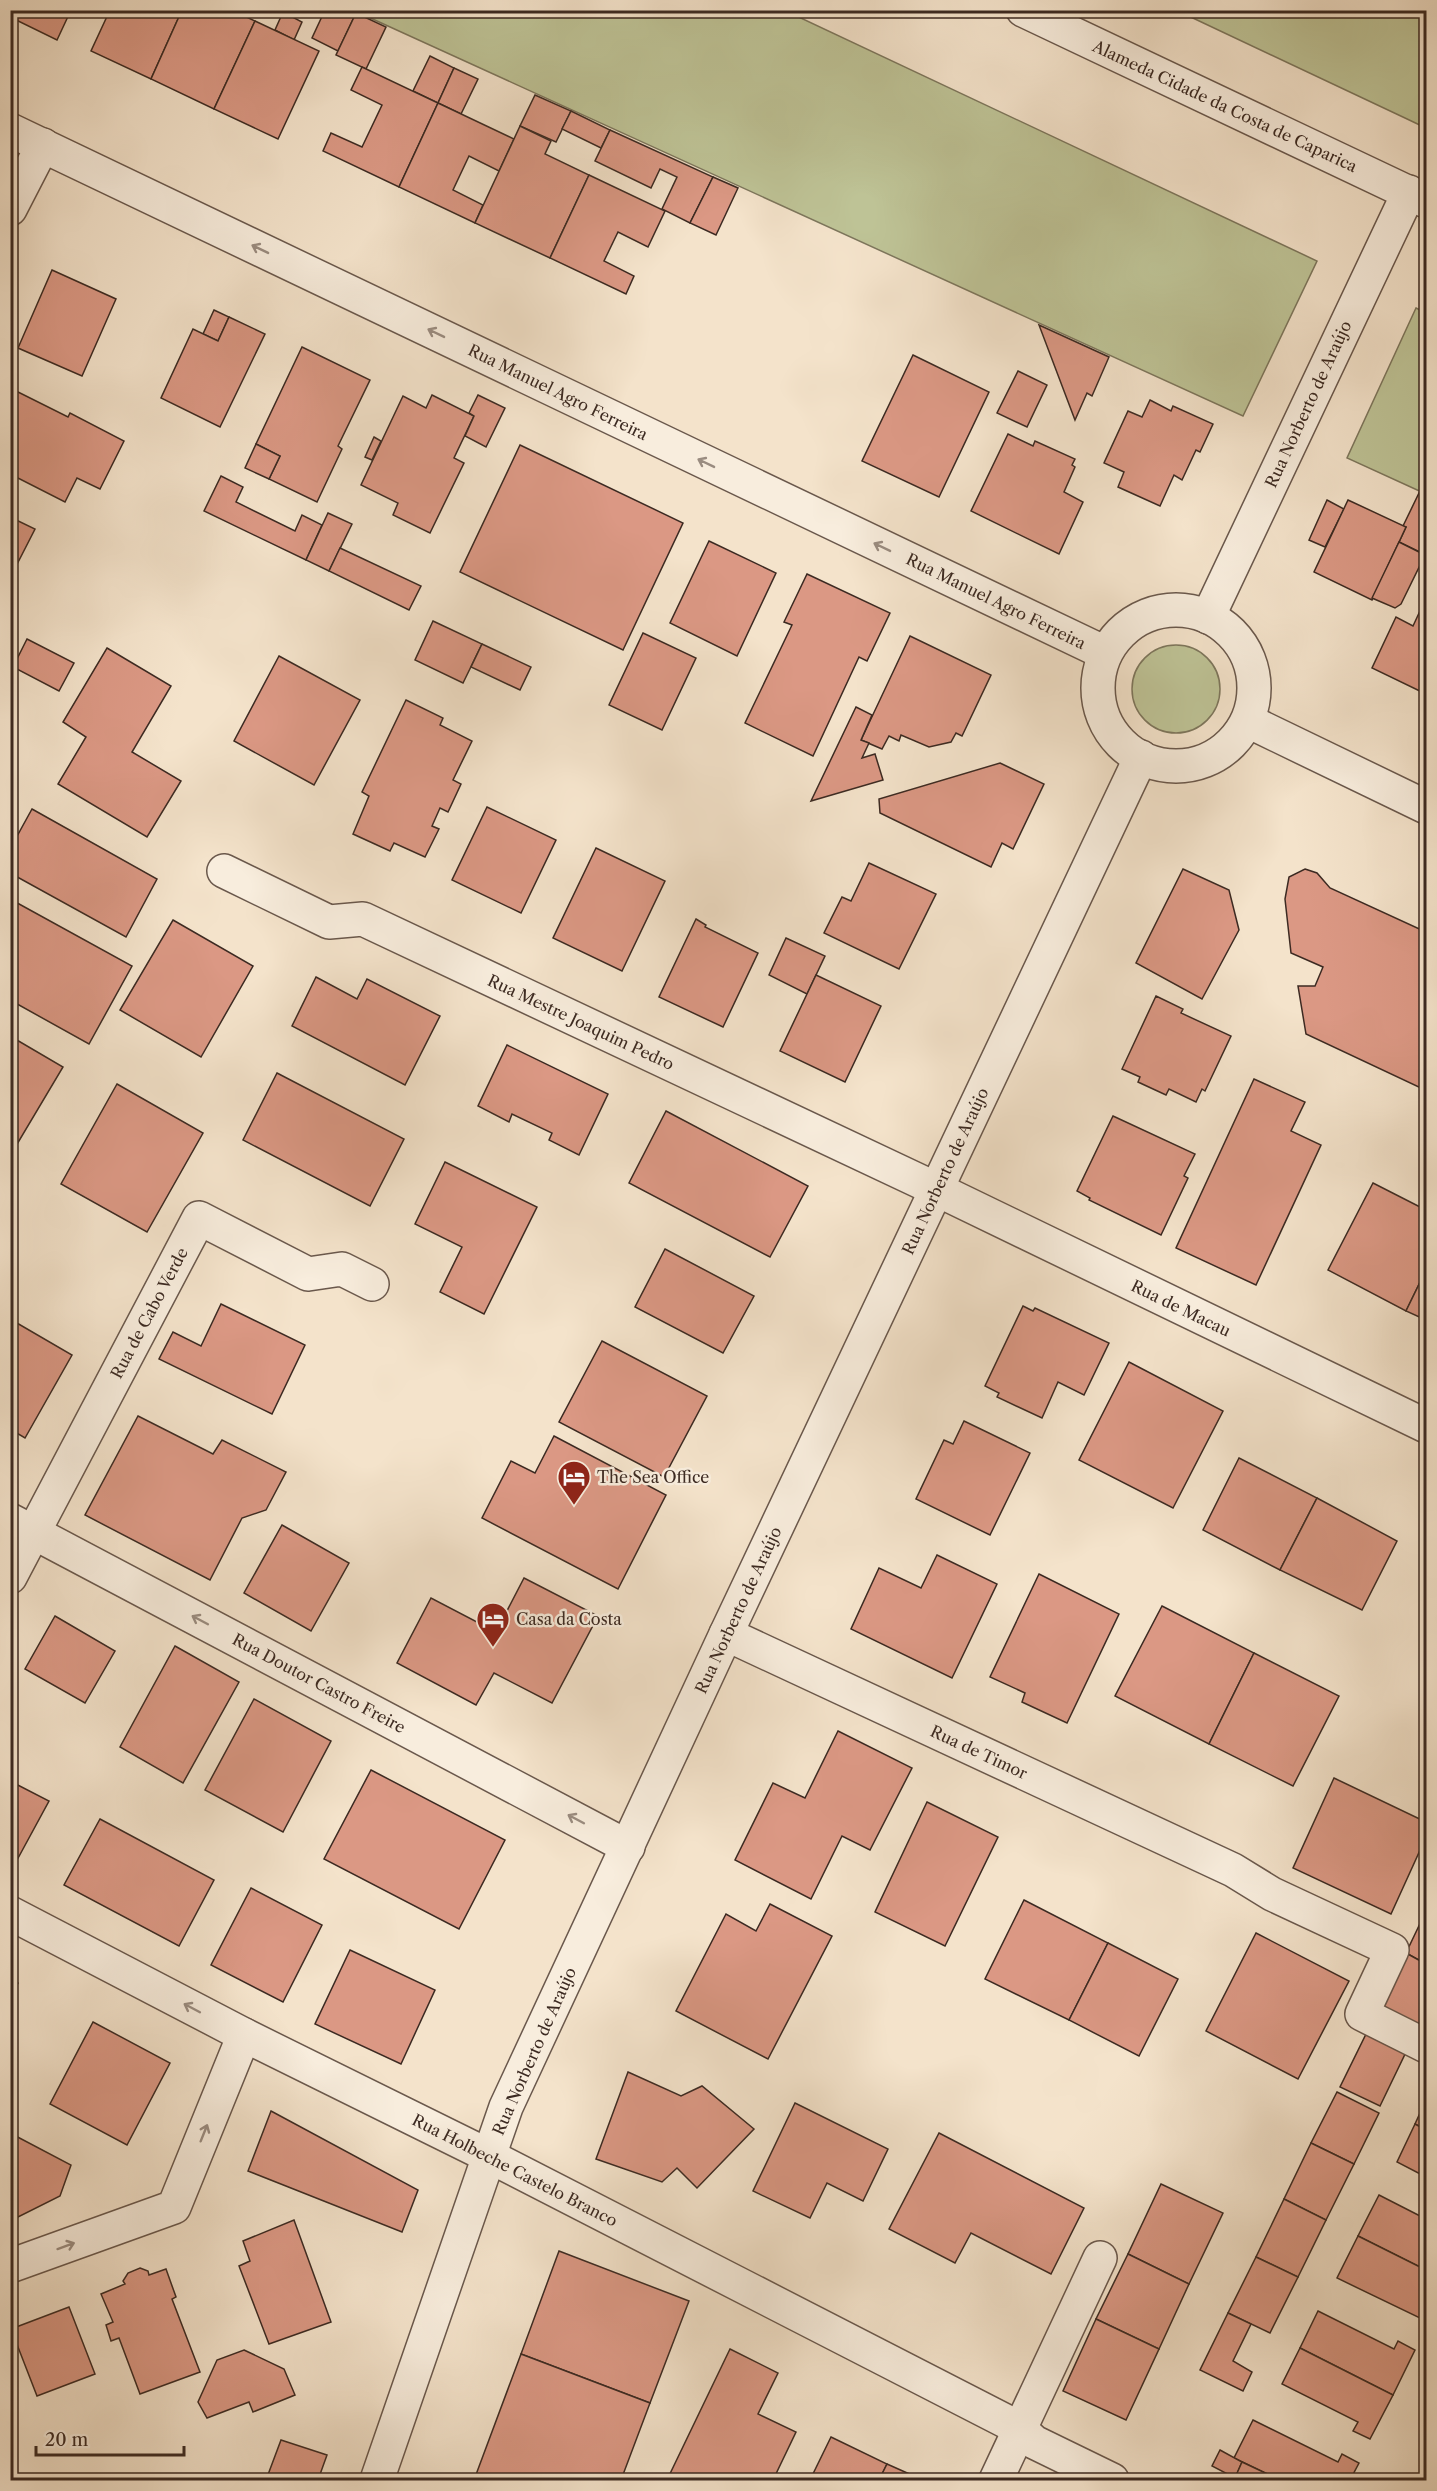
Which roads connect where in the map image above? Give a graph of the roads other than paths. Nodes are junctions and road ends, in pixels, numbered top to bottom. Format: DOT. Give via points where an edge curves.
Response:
graph roads {
  1 [pos="1023,10"];
  2 [pos="10,130"];
  3 [pos="43,145"];
  4 [pos="1418,197"];
  5 [pos="10,208"];
  6 [pos="1208,617"];
  7 [pos="1106,653"];
  8 [pos="1248,721"];
  9 [pos="1141,757"];
  10 [pos="1426,807"];
  11 [pos="224,871"];
  12 [pos="936,1189"];
  13 [pos="372,1284"];
  14 [pos="1426,1426"];
  15 [pos="22,1526"];
  16 [pos="10,1577"];
  17 [pos="726,1634"];
  18 [pos="628,1847"];
  19 [pos="10,1913"];
  20 [pos="244,2035"];
  21 [pos="1426,2046"];
  22 [pos="489,2156"];
  23 [pos="1100,2258"];
  24 [pos="10,2266"];
  25 [pos="1019,2428"];
  26 [pos="377,2481"];
  27 [pos="996,2481"];
  28 [pos="1112,2481"];
  1 -- 4 [label="street, Alameda Cidade da Costa de Caparica"];
  2 -- 3 [label="street, Rua Manuel Agro Ferreira"];
  3 -- 5 [label="street"];
  7 -- 3 [label="street, Rua Manuel Agro Ferreira, one-way"];
  4 -- 6 [label="street, Rua Norberto de Araújo"];
  6 -- 7 [label="street" via="1184,610 1147,615 1130,624"];
  6 -- 8 [label="street" via="1234,635 1252,668 1255,687"];
  7 -- 9 [label="street" via="1097,690 1107,726 1119,742"];
  8 -- 9 [label="street" via="1223,752 1206,761 1168,766"];
  8 -- 10 [label="street"];
  9 -- 12 [label="street, Rua Norberto de Araújo"];
  11 -- 12 [label="street, Rua Mestre Joaquim Pedro" via="329,922 363,919"];
  12 -- 14 [label="street, Rua de Macau"];
  12 -- 17 [label="street, Rua Norberto de Araújo"];
  13 -- 15 [label="street, Rua de Cabo Verde" via="342,1269 308,1274 199,1218"];
  15 -- 16 [label="street, Rua de Cabo Verde"];
  18 -- 15 [label="street, Rua Doutor Castro Freire, one-way"];
  17 -- 18 [label="street, Rua Norberto de Araújo"];
  17 -- 21 [label="street, Rua de Timor" via="1233,1870 1272,1894 1392,1950 1362,2014"];
  18 -- 22 [label="street, Rua Norberto de Araújo" via="506,2107"];
  20 -- 19 [label="street, Rua Holbeche Castelo Branco, one-way"];
  20 -- 22 [label="street, Rua Holbeche Castelo Branco"];
  24 -- 20 [label="street, one-way" via="174,2206"];
  22 -- 25 [label="street, Rua Holbeche Castelo Branco"];
  22 -- 26 [label="street, Rua Norberto de Araújo"];
  23 -- 25 [label="street"];
  25 -- 27 [label="street"];
  25 -- 28 [label="street, Rua Holbeche Castelo Branco" via="1034,2442"];
}
